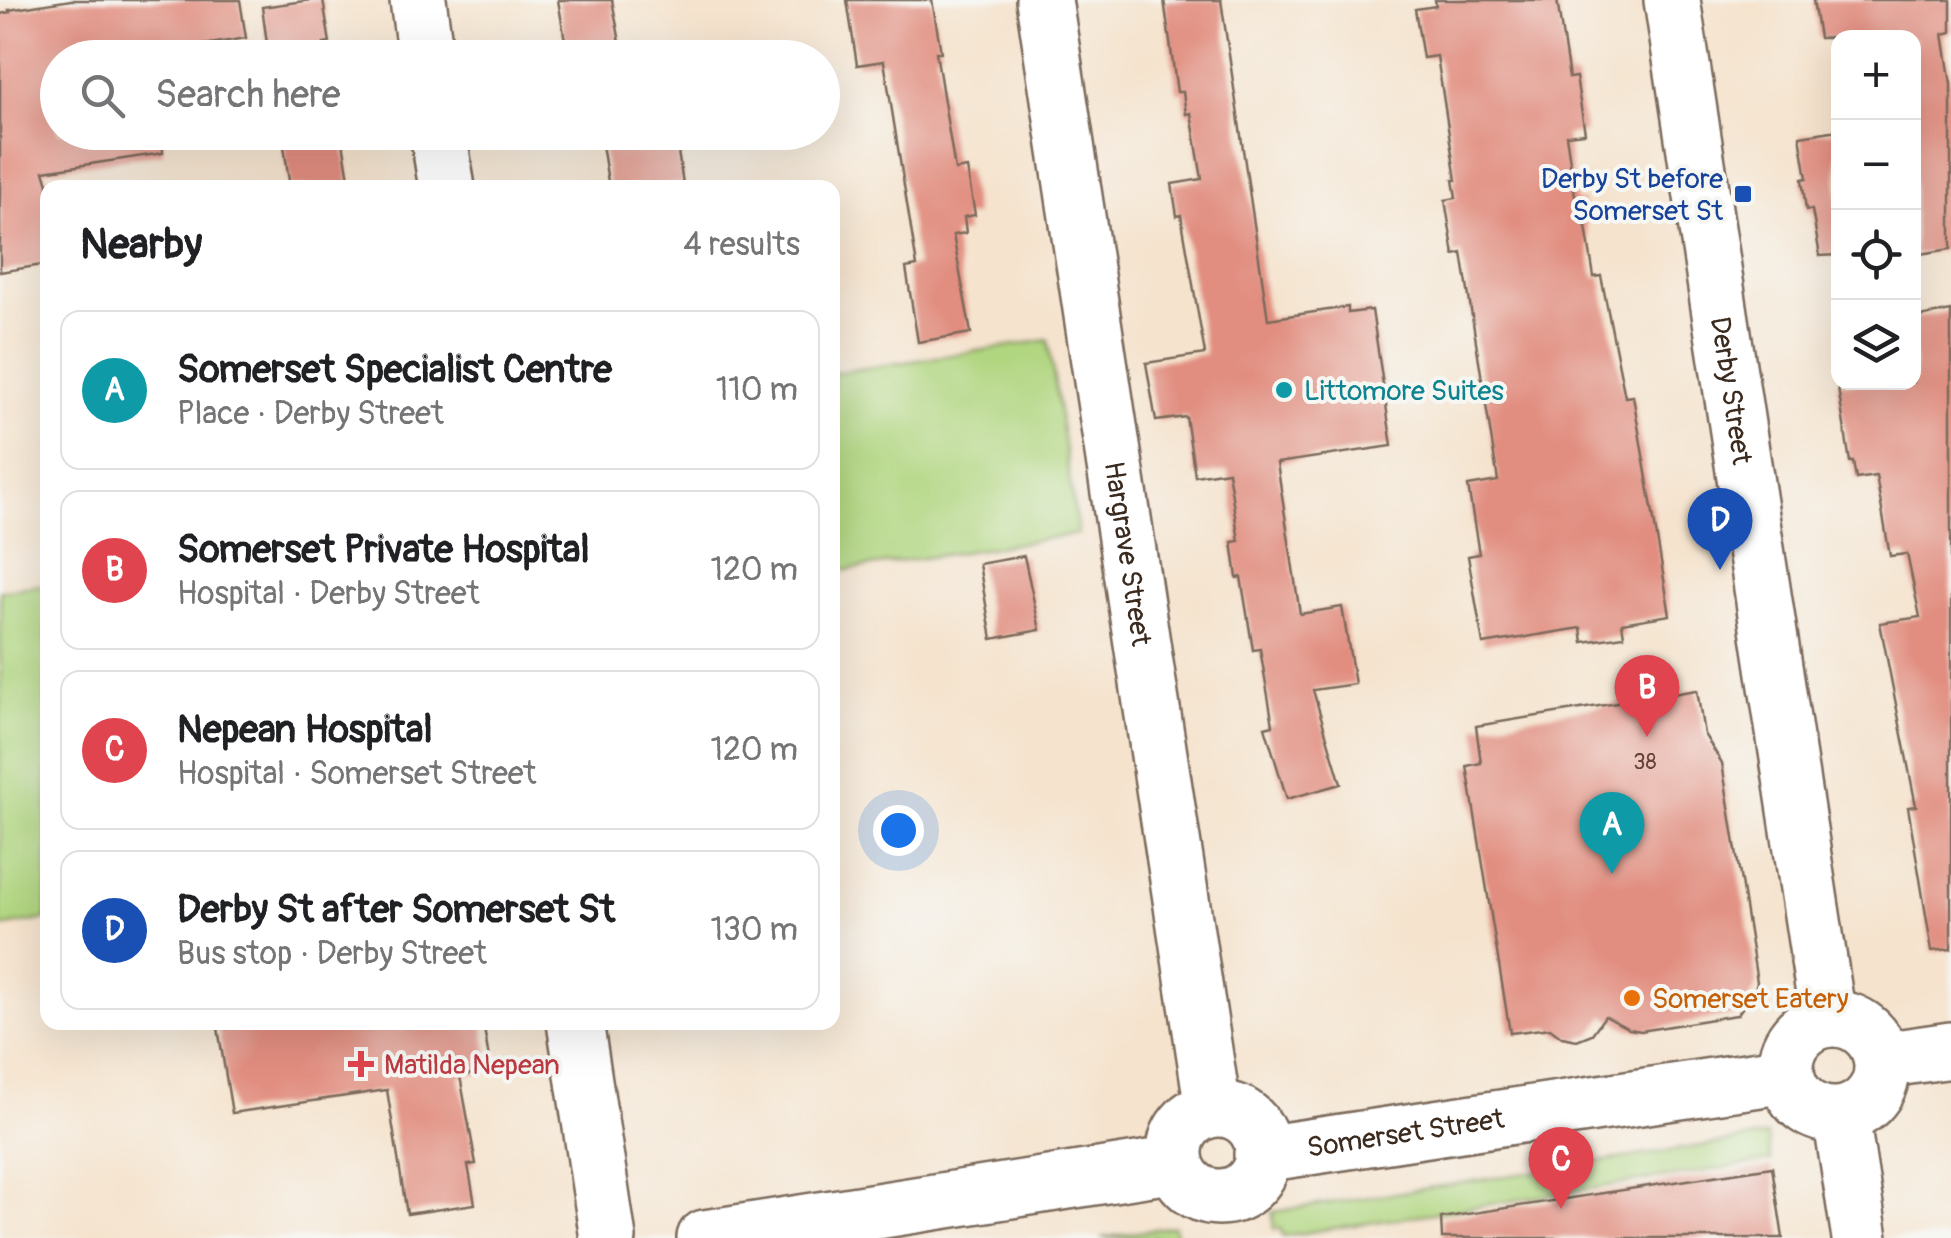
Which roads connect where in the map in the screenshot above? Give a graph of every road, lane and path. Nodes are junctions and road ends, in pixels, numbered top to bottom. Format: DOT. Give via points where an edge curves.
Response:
graph roads {
  1 [pos="418,0"];
  2 [pos="1044,0"];
  3 [pos="1672,0"];
  4 [pos="424,40"];
  5 [pos="441,150"];
  6 [pos="445,180"];
  7 [pos="1828,1019"];
  8 [pos="576,1030"];
  9 [pos="1951,1050"];
  10 [pos="1882,1060"];
  11 [pos="1786,1075"];
  12 [pos="1213,1109"];
  13 [pos="1841,1116"];
  14 [pos="1262,1154"];
  15 [pos="1176,1164"];
  16 [pos="913,1222"];
  17 [pos="608,1238"];
  18 [pos="704,1238"];
  19 [pos="1860,1238"];
  1 -- 4 [label="street"];
  2 -- 12 [label="street, Hargrave Street"];
  3 -- 7 [label="street, Derby Street"];
  5 -- 6 [label="street"];
  7 -- 10 [label="street" via="1857,1025"];
  7 -- 11 [label="street" via="1795,1038"];
  8 -- 17 [label="street"];
  9 -- 10 [label="street"];
  10 -- 13 [label="street" via="1868,1103"];
  11 -- 13 [label="street" via="1811,1110"];
  11 -- 14 [label="street, Somerset Street"];
  12 -- 14 [label="street" via="1247,1120"];
  12 -- 15 [label="street" via="1180,1132"];
  13 -- 19 [label="street"];
  14 -- 15 [label="street" via="1248,1185 1225,1196 1195,1190"];
  15 -- 16 [label="street"];
  16 -- 18 [label="street"];
}
